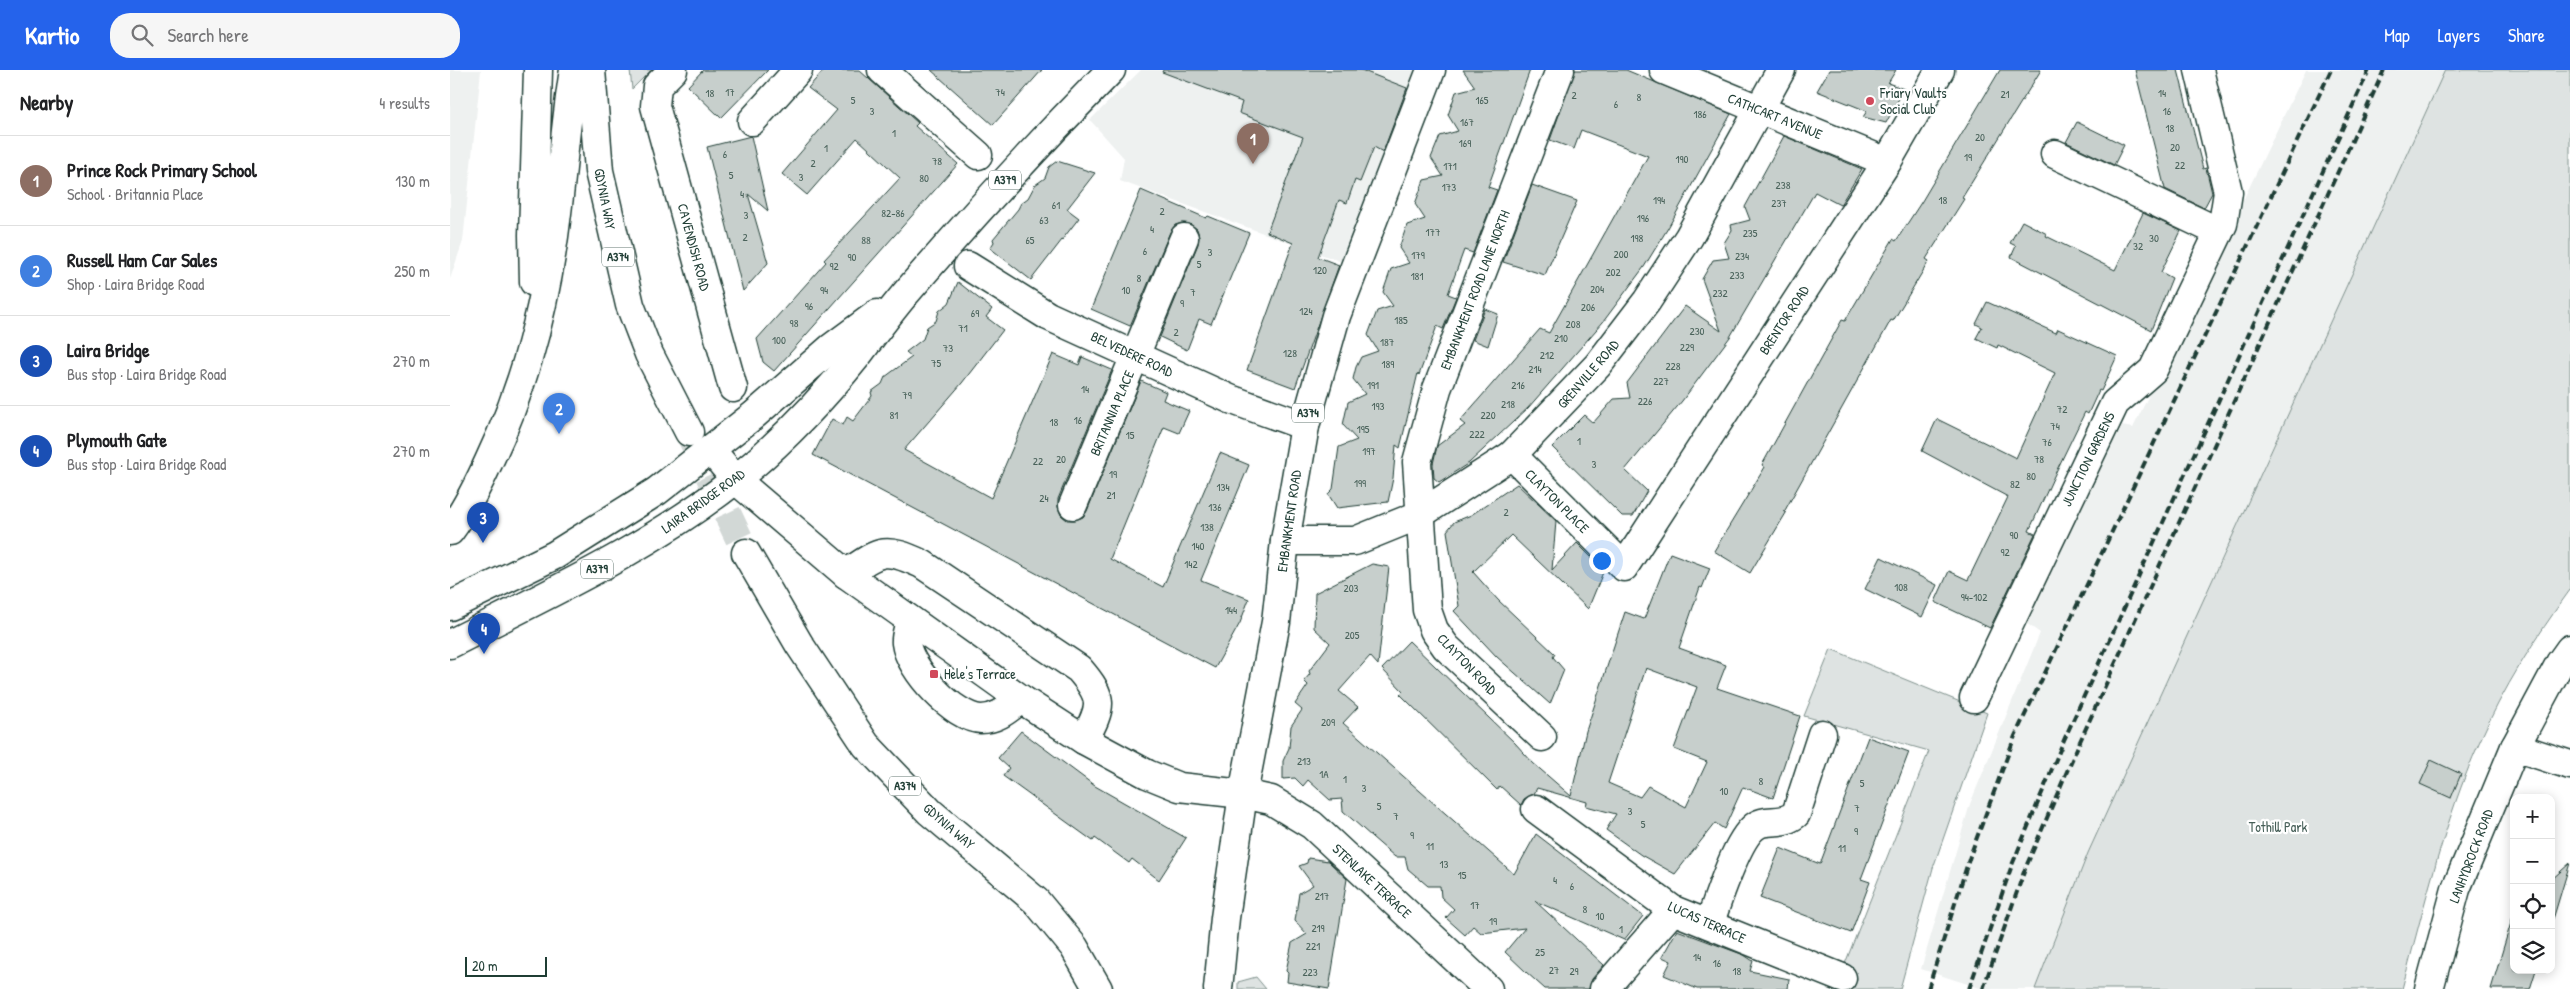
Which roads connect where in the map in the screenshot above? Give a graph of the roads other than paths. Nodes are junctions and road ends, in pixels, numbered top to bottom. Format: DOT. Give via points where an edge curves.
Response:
graph roads {
  1 [pos="538,70"];
  2 [pos="574,70"];
  3 [pos="591,70"];
  4 [pos="673,70"];
  5 [pos="798,70"];
  6 [pos="882,70"];
  7 [pos="1111,70"];
  8 [pos="1431,70"];
  9 [pos="1560,70"];
  10 [pos="1664,70"];
  11 [pos="1781,70"];
  12 [pos="1940,70"];
  13 [pos="2199,70"];
  14 [pos="1759,109"];
  15 [pos="752,121"];
  16 [pos="2055,154"];
  17 [pos="978,155"];
  18 [pos="1887,162"];
  19 [pos="2219,232"];
  20 [pos="1184,238"];
  21 [pos="968,266"];
  22 [pos="905,294"];
  23 [pos="535,333"];
  24 [pos="1136,356"];
  25 [pos="733,388"];
  26 [pos="1305,426"];
  27 [pos="688,432"];
  28 [pos="711,450"];
  29 [pos="1512,455"];
  30 [pos="736,480"];
  31 [pos="1073,505"];
  32 [pos="1419,515"];
  33 [pos="450,531"];
  34 [pos="1285,541"];
  35 [pos="746,553"];
  36 [pos="1624,567"];
  37 [pos="846,574"];
  38 [pos="450,606"];
  39 [pos="910,620"];
  40 [pos="450,644"];
  41 [pos="2570,649"];
  42 [pos="1974,698"];
  43 [pos="1021,699"];
  44 [pos="1822,734"];
  45 [pos="1542,737"];
  46 [pos="1084,740"];
  47 [pos="2515,747"];
  48 [pos="2570,765"];
  49 [pos="1243,794"];
  50 [pos="1536,809"];
  51 [pos="1674,910"];
  52 [pos="1709,924"];
  53 [pos="1842,978"];
  54 [pos="1098,989"];
  55 [pos="1218,989"];
  56 [pos="1488,989"];
  57 [pos="1604,989"];
  58 [pos="2429,989"];
  1 -- 23 [label="street" via="533,236"];
  2 -- 23 [label="street" via="551,253"];
  3 -- 27 [label="street, GDYNIA WAY / A374" via="599,171 630,305 649,354"];
  4 -- 25 [label="street, CAVENDISH ROAD" via="658,86 655,106"];
  5 -- 15 [label="street"];
  6 -- 17 [label="street"];
  7 -- 22 [label="street, LAIRA BRIDGE ROAD / A379" via="1005,180"];
  8 -- 26 [label="street, EMBANKMENT ROAD / A374" via="1336,316"];
  9 -- 32 [label="street, EMBANKMENT ROAD LANE NORTH" via="1437,390 1417,462"];
  10 -- 14 [label="street, CATHCART AVENUE"];
  11 -- 14 [label="street, GRENVILLE ROAD"];
  12 -- 18 [label="street, BRENTOR ROAD"];
  13 -- 19 [label="street, JUNCTION GARDENS" via="2228,192"];
  14 -- 18 [label="street, CATHCART AVENUE"];
  14 -- 29 [label="street, GRENVILLE ROAD" via="1689,236 1647,301 1598,366"];
  16 -- 19 [label="street"];
  18 -- 36 [label="street, BRENTOR ROAD"];
  19 -- 42 [label="street, JUNCTION GARDENS" via="2153,370 2115,404"];
  20 -- 24 [label="street, BRITANNIA PLACE"];
  21 -- 24 [label="street, BELVEDERE ROAD" via="1048,316"];
  22 -- 28 [label="street, LAIRA BRIDGE ROAD / A379" via="831,348"];
  22 -- 30 [label="street, LAIRA BRIDGE ROAD / A379" via="855,358 804,415"];
  23 -- 33 [label="street" via="523,378 497,444 475,490"];
  24 -- 26 [label="street, BELVEDERE ROAD" via="1230,399"];
  24 -- 31 [label="street, BRITANNIA PLACE"];
  26 -- 34 [label="street, EMBANKMENT ROAD / A374"];
  28 -- 30 [label="street"];
  28 -- 38 [label="street, LAIRA BRIDGE ROAD / A379" via="657,491 555,555"];
  29 -- 32 [label="street, GRENVILLE ROAD"];
  29 -- 36 [label="street, CLAYTON PLACE"];
  30 -- 37 [label="street"];
  30 -- 40 [label="street, LAIRA BRIDGE ROAD / A379" via="667,529 613,561"];
  32 -- 34 [label="street, GRENVILLE ROAD" via="1355,541"];
  32 -- 45 [label="street, CLAYTON ROAD" via="1427,610 1434,630 1446,647"];
  34 -- 49 [label="street, EMBANKMENT ROAD / A374" via="1276,622"];
  35 -- 54 [label="street, GDYNIA WAY / A374" via="799,644 866,745 930,812 1036,901 1074,947"];
  37 -- 39 [label="street"];
  37 -- 46 [label="street" via="878,553 898,553 922,564 1079,669 1096,688 1098,703 1096,718"];
  39 -- 43 [label="street"];
  39 -- 43 [label="street" via="906,642 913,664 925,683 961,712 980,719 999,716"];
  41 -- 47 [label="street, LANHYDROCK ROAD"];
  43 -- 46 [label="street"];
  44 -- 52 [label="street" via="1796,814 1787,821 1758,824 1744,835"];
  46 -- 49 [label="street" via="1147,774 1179,787"];
  47 -- 48 [label="street"];
  47 -- 58 [label="street, LANHYDROCK ROAD" via="2456,889"];
  49 -- 55 [label="street, EMBANKMENT ROAD / A374"];
  49 -- 56 [label="street, STENLAKE TERRACE" via="1271,800 1312,825"];
  50 -- 51 [label="street, LUCAS TERRACE"];
  51 -- 52 [label="street, LUCAS TERRACE"];
  51 -- 57 [label="street"];
  52 -- 53 [label="street, LUCAS TERRACE"];
}
